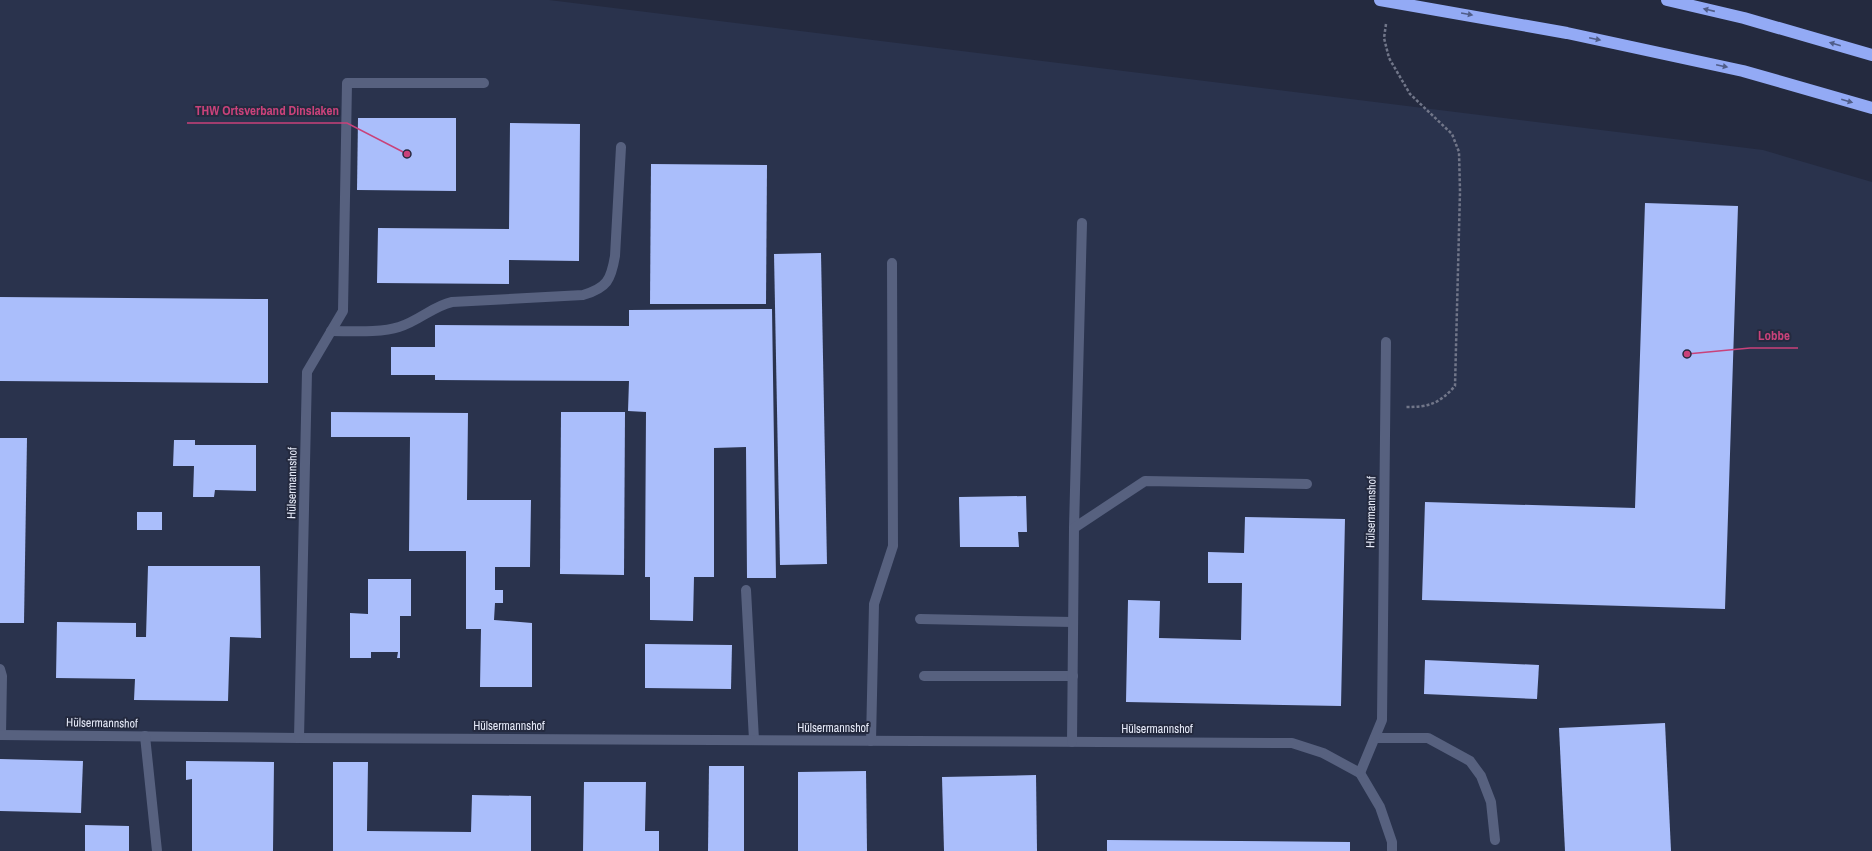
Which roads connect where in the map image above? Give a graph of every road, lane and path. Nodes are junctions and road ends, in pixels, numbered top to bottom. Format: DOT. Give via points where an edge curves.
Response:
graph roads {
  1 [pos="1380,0"];
  2 [pos="1667,0"];
  3 [pos="1386,22"];
  4 [pos="1872,55"];
  5 [pos="484,83"];
  6 [pos="1872,108"];
  7 [pos="621,147"];
  8 [pos="1082,223"];
  9 [pos="892,263"];
  10 [pos="331,331"];
  11 [pos="1386,342"];
  12 [pos="1385,406"];
  13 [pos="1307,484"];
  14 [pos="1074,528"];
  15 [pos="746,590"];
  16 [pos="920,620"];
  17 [pos="1073,622"];
  18 [pos="0,669"];
  19 [pos="924,676"];
  20 [pos="1073,676"];
  21 [pos="0,735"];
  22 [pos="145,736"];
  23 [pos="299,738"];
  24 [pos="1375,738"];
  25 [pos="754,740"];
  26 [pos="871,741"];
  27 [pos="1072,742"];
  28 [pos="1360,773"];
  29 [pos="1495,840"];
  30 [pos="157,851"];
  31 [pos="1392,851"];
  1 -- 6 [label="highway, one-way" via="1567,33 1742,70"];
  4 -- 2 [label="highway, one-way" via="1744,18"];
  3 -- 12 [label="path" via="1384,38 1389,58 1410,94 1452,134 1460,152 1460,191 1455,386 1443,400 1424,407"];
  5 -- 10 [label="street" via="347,83 343,312"];
  7 -- 10 [label="street" via="613,271 606,284 597,291 583,295 452,302 441,304 399,327"];
  8 -- 14 [label="street"];
  9 -- 26 [label="street" via="893,546 874,604"];
  10 -- 23 [label="street, Hülsermannshof" via="307,372"];
  11 -- 12 [label="street, Hülsermannshof"];
  12 -- 24 [label="street, Hülsermannshof" via="1382,720"];
  13 -- 14 [label="street" via="1145,482"];
  14 -- 17 [label="street"];
  15 -- 25 [label="street"];
  16 -- 17 [label="street"];
  17 -- 20 [label="street"];
  18 -- 21 [label="street"];
  19 -- 20 [label="street"];
  20 -- 27 [label="street"];
  21 -- 22 [label="street, Hülsermannshof"];
  22 -- 23 [label="street, Hülsermannshof"];
  22 -- 30 [label="street"];
  23 -- 25 [label="street, Hülsermannshof"];
  24 -- 28 [label="street, Hülsermannshof"];
  24 -- 29 [label="street" via="1428,738 1470,761 1481,776 1491,802"];
  25 -- 26 [label="street, Hülsermannshof"];
  26 -- 27 [label="street, Hülsermannshof"];
  27 -- 28 [label="street, Hülsermannshof" via="1292,743 1323,753"];
  28 -- 31 [label="street" via="1380,807 1392,842"];
}
